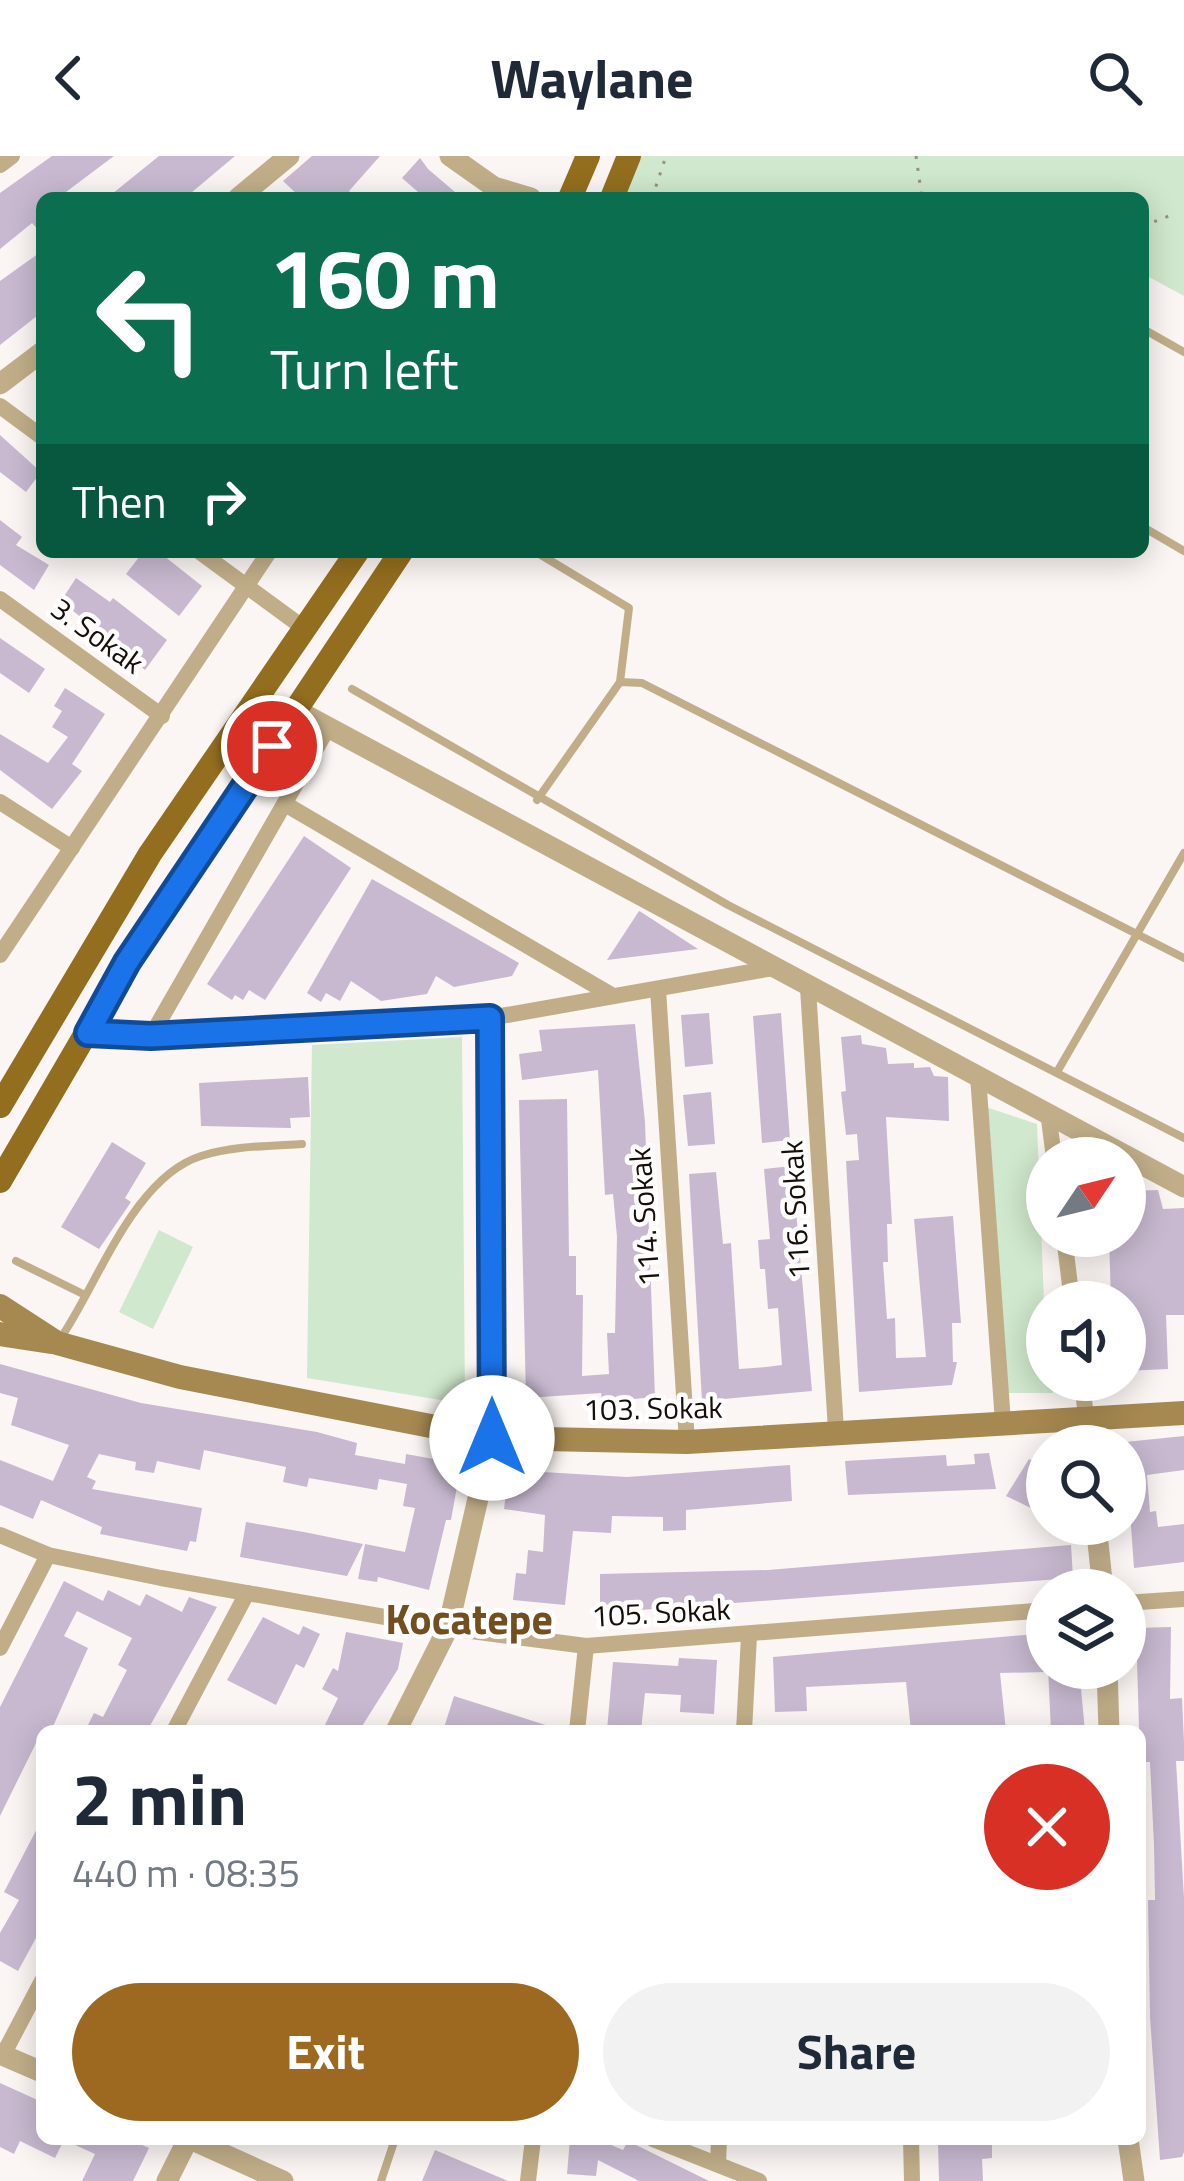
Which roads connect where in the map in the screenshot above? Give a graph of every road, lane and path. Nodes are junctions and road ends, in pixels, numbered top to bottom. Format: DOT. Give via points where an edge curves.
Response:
graph roads {
  1 [pos="12,156"];
  2 [pos="289,156"];
  3 [pos="450,156"];
  4 [pos="588,156"];
  5 [pos="629,156"];
  6 [pos="667,156"];
  7 [pos="916,156"];
  8 [pos="0,165"];
  9 [pos="252,192"];
  10 [pos="491,192"];
  11 [pos="573,192"];
  12 [pos="615,192"];
  13 [pos="654,192"];
  14 [pos="921,192"];
  15 [pos="1174,214"];
  16 [pos="1149,224"];
  17 [pos="1149,332"];
  18 [pos="1184,352"];
  19 [pos="36,357"];
  20 [pos="0,384"];
  21 [pos="0,406"];
  22 [pos="36,432"];
  23 [pos="1149,531"];
  24 [pos="1184,551"];
  25 [pos="208,558"];
  26 [pos="265,558"];
  27 [pos="353,558"];
  28 [pos="397,558"];
  29 [pos="546,558"];
  30 [pos="246,586"];
  31 [pos="0,599"];
  32 [pos="305,628"];
  33 [pos="620,682"];
  34 [pos="352,689"];
  35 [pos="296,710"];
  36 [pos="162,716"];
  37 [pos="329,726"];
  38 [pos="537,800"];
  39 [pos="0,802"];
  40 [pos="285,804"];
  41 [pos="72,848"];
  42 [pos="1184,854"];
  43 [pos="1138,933"];
  44 [pos="0,955"];
  45 [pos="1184,958"];
  46 [pos="773,968"];
  47 [pos="658,988"];
  48 [pos="808,988"];
  49 [pos="613,996"];
  50 [pos="490,1018"];
  51 [pos="88,1033"];
  52 [pos="151,1036"];
  53 [pos="1057,1072"];
  54 [pos="978,1076"];
  55 [pos="0,1106"];
  56 [pos="1048,1112"];
  57 [pos="1051,1137"];
  58 [pos="1184,1138"];
  59 [pos="302,1144"];
  60 [pos="0,1181"];
  61 [pos="1184,1187"];
  62 [pos="16,1261"];
  63 [pos="85,1295"];
  64 [pos="0,1306"];
  65 [pos="0,1334"];
  66 [pos="57,1342"];
  67 [pos="1084,1401"];
  68 [pos="1184,1413"];
  69 [pos="1086,1418"];
  70 [pos="1003,1422"];
  71 [pos="1087,1425"];
  72 [pos="836,1430"];
  73 [pos="492,1438"];
  74 [pos="687,1442"];
  75 [pos="0,1535"];
  76 [pos="48,1556"];
  77 [pos="247,1593"];
  78 [pos="1184,1599"];
  79 [pos="1146,1602"];
  80 [pos="1026,1612"];
  81 [pos="448,1628"];
  82 [pos="749,1636"];
  83 [pos="586,1646"];
  84 [pos="0,1648"];
  85 [pos="1108,1689"];
  86 [pos="177,1725"];
  87 [pos="399,1725"];
  88 [pos="578,1725"];
  89 [pos="744,1725"];
  90 [pos="1109,1725"];
  91 [pos="36,1992"];
  92 [pos="1,2054"];
  93 [pos="36,2069"];
  94 [pos="186,2145"];
  95 [pos="203,2145"];
  96 [pos="393,2145"];
  97 [pos="531,2145"];
  98 [pos="669,2145"];
  99 [pos="719,2145"];
  100 [pos="911,2145"];
  101 [pos="1129,2145"];
  102 [pos="718,2164"];
  103 [pos="167,2181"];
  104 [pos="284,2181"];
  105 [pos="381,2181"];
  106 [pos="527,2181"];
  107 [pos="759,2181"];
  108 [pos="911,2181"];
  109 [pos="1134,2181"];
  1 -- 8 [label="street"];
  2 -- 9 [label="street"];
  3 -- 10 [label="street"];
  4 -- 11 [label="main road"];
  5 -- 12 [label="main road"];
  6 -- 13 [label="path"];
  7 -- 14 [label="path"];
  15 -- 16 [label="path"];
  17 -- 18 [label="lane"];
  19 -- 20 [label="street"];
  21 -- 22 [label="street"];
  23 -- 24 [label="lane"];
  25 -- 30 [label="street"];
  26 -- 30 [label="street"];
  27 -- 32 [label="main road"];
  28 -- 35 [label="main road"];
  29 -- 33 [label="lane" via="629,608"];
  30 -- 32 [label="street"];
  30 -- 36 [label="street"];
  31 -- 36 [label="street, 3. Sokak"];
  32 -- 55 [label="main road" via="150,854"];
  33 -- 38 [label="lane"];
  33 -- 43 [label="lane" via="641,682"];
  34 -- 38 [label="lane"];
  35 -- 37 [label="street"];
  35 -- 51 [label="main road"];
  36 -- 41 [label="street"];
  37 -- 40 [label="street"];
  37 -- 46 [label="street"];
  38 -- 53 [label="lane"];
  39 -- 41 [label="street"];
  40 -- 49 [label="street"];
  40 -- 52 [label="street"];
  41 -- 44 [label="street"];
  42 -- 43 [label="lane"];
  43 -- 45 [label="lane"];
  43 -- 53 [label="lane"];
  46 -- 47 [label="street"];
  46 -- 48 [label="street"];
  47 -- 49 [label="street"];
  47 -- 74 [label="street, 114. Sokak"];
  48 -- 54 [label="street"];
  48 -- 72 [label="street, 116. Sokak"];
  49 -- 50 [label="street"];
  50 -- 52 [label="street"];
  50 -- 73 [label="street"];
  51 -- 52 [label="street"];
  51 -- 60 [label="main road"];
  53 -- 58 [label="lane"];
  54 -- 56 [label="street"];
  54 -- 70 [label="street"];
  56 -- 57 [label="street"];
  56 -- 61 [label="street"];
  59 -- 63 [label="lane" via="231,1149 171,1172"];
  62 -- 63 [label="lane"];
  63 -- 66 [label="lane"];
  64 -- 66 [label="main road, 103. Sokak"];
  65 -- 66 [label="main road"];
  66 -- 73 [label="main road, 103. Sokak" via="180,1377"];
  67 -- 69 [label="street"];
  68 -- 69 [label="main road, 103. Sokak"];
  69 -- 70 [label="main road, 103. Sokak"];
  69 -- 71 [label="street"];
  70 -- 72 [label="main road, 103. Sokak"];
  72 -- 74 [label="main road, 103. Sokak"];
  73 -- 74 [label="main road, 103. Sokak"];
  73 -- 81 [label="street"];
  75 -- 76 [label="street, 105. Sokak"];
  76 -- 77 [label="street, 105. Sokak"];
  76 -- 84 [label="street"];
  77 -- 81 [label="street, 105. Sokak"];
  77 -- 86 [label="street"];
  78 -- 79 [label="street"];
  80 -- 82 [label="street, 105. Sokak"];
  81 -- 83 [label="street, 105. Sokak"];
  81 -- 87 [label="street"];
  82 -- 83 [label="street, 105. Sokak"];
  82 -- 89 [label="street"];
  83 -- 88 [label="street"];
  85 -- 90 [label="street"];
  91 -- 92 [label="street"];
  92 -- 93 [label="street"];
  94 -- 103 [label="street"];
  95 -- 104 [label="street"];
  96 -- 105 [label="lane"];
  97 -- 106 [label="street"];
  98 -- 102 [label="street"];
  99 -- 102 [label="street"];
  100 -- 108 [label="street"];
  101 -- 109 [label="street"];
  102 -- 107 [label="street"];
}
